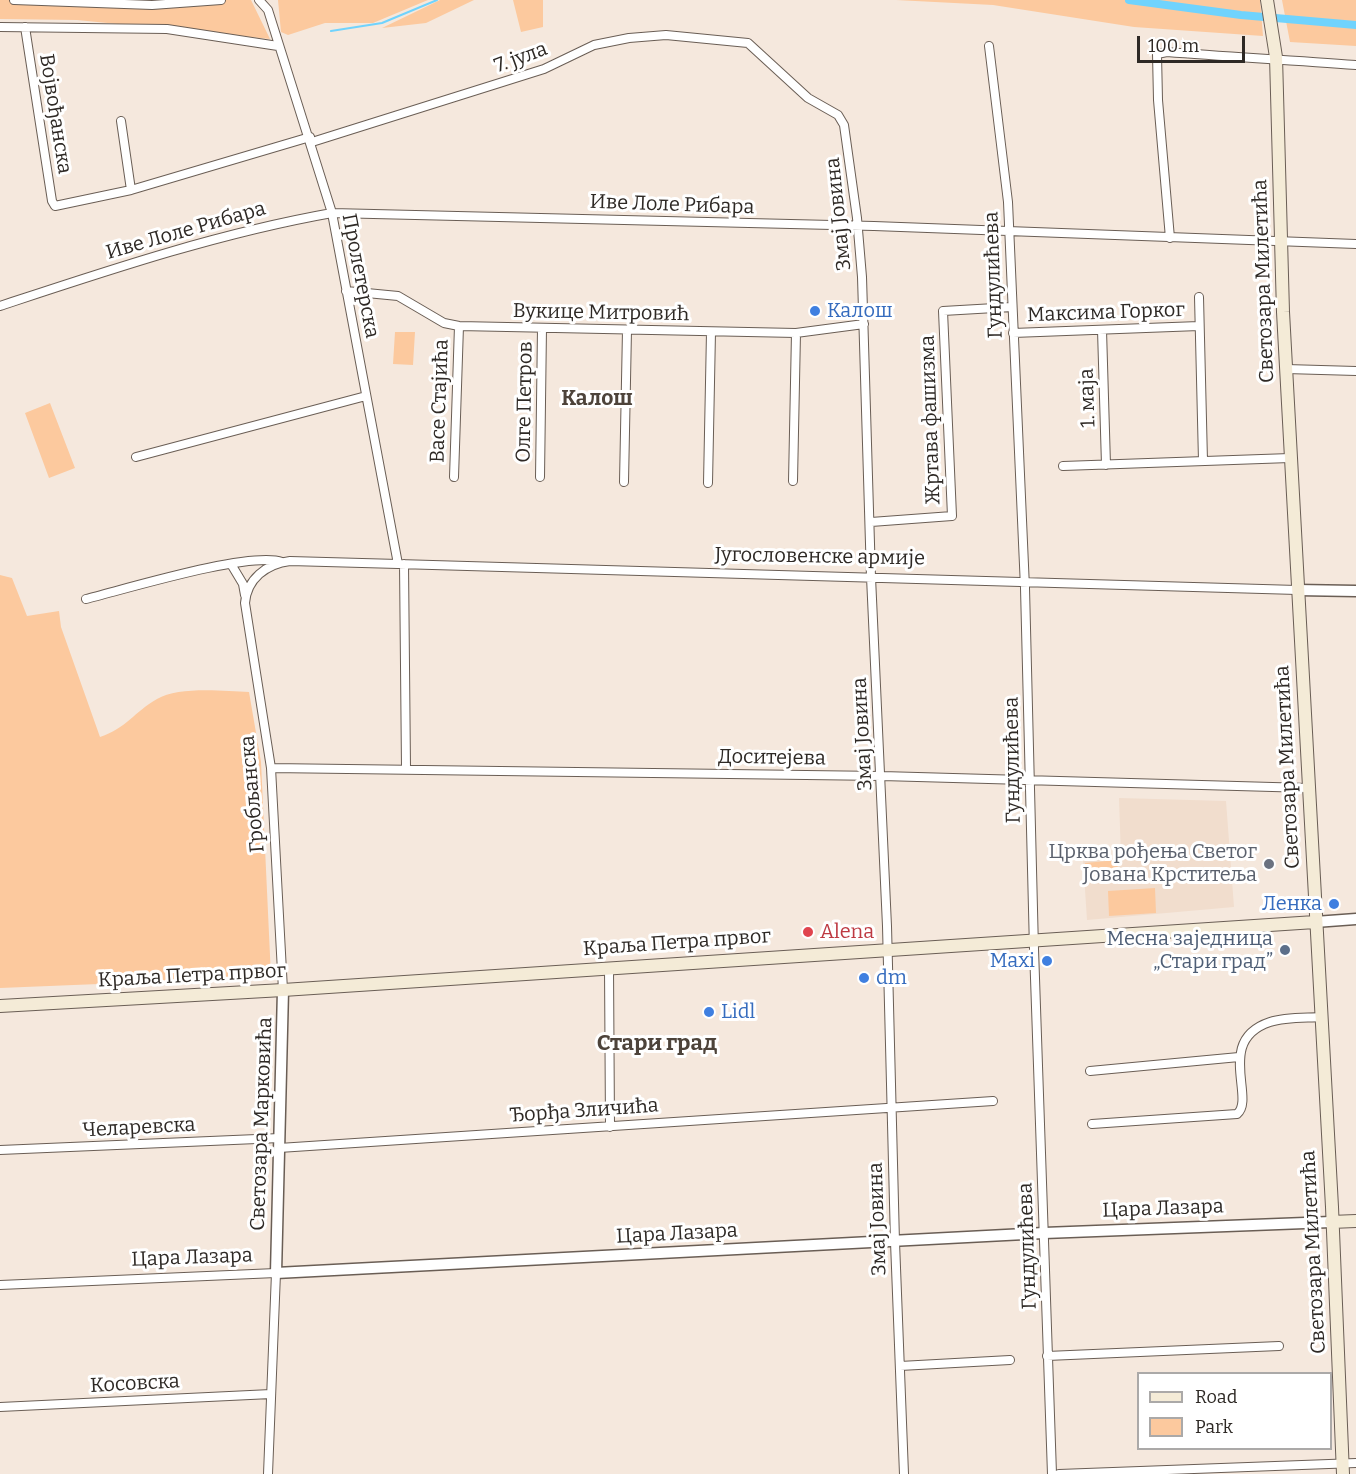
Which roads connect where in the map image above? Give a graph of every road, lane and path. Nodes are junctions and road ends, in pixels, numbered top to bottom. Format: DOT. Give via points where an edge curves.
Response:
graph roads {
  1 [pos="14,0"];
  2 [pos="221,0"];
  3 [pos="1267,0"];
  4 [pos="263,1"];
  5 [pos="0,27"];
  6 [pos="24,27"];
  7 [pos="745,42"];
  8 [pos="278,46"];
  9 [pos="989,46"];
  10 [pos="1276,57"];
  11 [pos="1356,65"];
  12 [pos="121,121"];
  13 [pos="311,140"];
  14 [pos="132,190"];
  15 [pos="55,206"];
  16 [pos="332,213"];
  17 [pos="858,227"];
  18 [pos="1008,232"];
  19 [pos="1170,237"];
  20 [pos="1283,241"];
  21 [pos="1356,244"];
  22 [pos="346,291"];
  23 [pos="1199,297"];
  24 [pos="0,306"];
  25 [pos="1012,307"];
  26 [pos="864,324"];
  27 [pos="459,326"];
  28 [pos="1199,326"];
  29 [pos="542,328"];
  30 [pos="627,330"];
  31 [pos="1102,330"];
  32 [pos="711,332"];
  33 [pos="796,333"];
  34 [pos="1013,333"];
  35 [pos="1286,369"];
  36 [pos="1356,371"];
  37 [pos="366,396"];
  38 [pos="136,457"];
  39 [pos="1290,458"];
  40 [pos="1203,461"];
  41 [pos="1106,465"];
  42 [pos="1064,466"];
  43 [pos="454,477"];
  44 [pos="540,477"];
  45 [pos="793,481"];
  46 [pos="624,482"];
  47 [pos="708,483"];
  48 [pos="871,522"];
  49 [pos="282,562"];
  50 [pos="231,564"];
  51 [pos="401,564"];
  52 [pos="871,577"];
  53 [pos="1024,580"];
  54 [pos="1298,590"];
  55 [pos="1356,591"];
  56 [pos="246,596"];
  57 [pos="86,599"];
  58 [pos="271,768"];
  59 [pos="406,768"];
  60 [pos="882,776"];
  61 [pos="1030,780"];
  62 [pos="1308,788"];
  63 [pos="1356,919"];
  64 [pos="1315,922"];
  65 [pos="1034,940"];
  66 [pos="888,949"];
  67 [pos="609,967"];
  68 [pos="283,990"];
  69 [pos="0,1006"];
  70 [pos="1321,1017"];
  71 [pos="1239,1057"];
  72 [pos="1090,1071"];
  73 [pos="993,1101"];
  74 [pos="891,1107"];
  75 [pos="1092,1124"];
  76 [pos="610,1126"];
  77 [pos="280,1143"];
  78 [pos="0,1150"];
  79 [pos="1356,1221"];
  80 [pos="1331,1222"];
  81 [pos="1044,1233"];
  82 [pos="895,1242"];
  83 [pos="276,1274"];
  84 [pos="0,1286"];
  85 [pos="1279,1346"];
  86 [pos="1047,1356"];
  87 [pos="1010,1360"];
  88 [pos="900,1366"];
  89 [pos="271,1394"];
  90 [pos="0,1407"];
  91 [pos="1356,1463"];
  92 [pos="1343,1469"];
  93 [pos="268,1474"];
  94 [pos="904,1474"];
  95 [pos="1052,1474"];
  96 [pos="1059,1474"];
  1 -- 2 [label="street" via="152,5"];
  3 -- 10 [label="main road, Светозара Милетића"];
  4 -- 8 [label="street, Пролетерска"];
  5 -- 6 [label="street"];
  6 -- 8 [label="street" via="167,29"];
  6 -- 15 [label="street, Војвођанска"];
  7 -- 13 [label="street, 7. јула" via="666,35 602,42 544,69"];
  7 -- 17 [label="street, Змај Јовина" via="808,99 841,118 846,129"];
  8 -- 13 [label="street, Пролетерска"];
  9 -- 18 [label="street, Гундулићева" via="1008,202"];
  10 -- 11 [label="street"];
  10 -- 19 [label="street" via="1157,54"];
  10 -- 20 [label="main road, Светозара Милетића"];
  12 -- 14 [label="street"];
  13 -- 14 [label="street, 7. јула"];
  13 -- 16 [label="street, Пролетерска"];
  14 -- 15 [label="street, 7. јула"];
  16 -- 17 [label="street, Иве Лоле Рибара"];
  16 -- 22 [label="street, Пролетерска"];
  16 -- 24 [label="street, Иве Лоле Рибара" via="279,222 97,273"];
  17 -- 18 [label="street, Иве Лоле Рибара"];
  17 -- 26 [label="street, Змај Јовина"];
  18 -- 19 [label="street, Иве Лоле Рибара"];
  18 -- 25 [label="street, Гундулићева"];
  19 -- 20 [label="street, Иве Лоле Рибара"];
  20 -- 21 [label="street, Иве Лоле Рибара"];
  20 -- 35 [label="main road, Светозара Милетића"];
  22 -- 27 [label="street, Вукице Митровић" via="398,296 444,323"];
  22 -- 37 [label="street, Пролетерска"];
  23 -- 28 [label="street"];
  25 -- 34 [label="street, Гундулићева"];
  25 -- 48 [label="street, Жртава фашизма" via="943,310 952,516"];
  26 -- 33 [label="street, Вукице Митровић"];
  26 -- 48 [label="street, Змај Јовина"];
  27 -- 29 [label="street, Вукице Митровић"];
  27 -- 43 [label="street, Васе Стајића"];
  28 -- 31 [label="street, Максима Горког"];
  28 -- 40 [label="street"];
  29 -- 30 [label="street, Вукице Митровић"];
  29 -- 44 [label="street, Олге Петров"];
  30 -- 32 [label="street, Вукице Митровић"];
  30 -- 46 [label="street"];
  31 -- 34 [label="street, Максима Горког"];
  31 -- 41 [label="street, 1. маја"];
  32 -- 33 [label="street, Вукице Митровић"];
  32 -- 47 [label="street"];
  33 -- 45 [label="street"];
  34 -- 53 [label="street, Гундулићева"];
  35 -- 36 [label="street"];
  35 -- 39 [label="main road, Светозара Милетића"];
  37 -- 38 [label="street"];
  37 -- 51 [label="street, Пролетерска"];
  39 -- 40 [label="street"];
  39 -- 54 [label="main road, Светозара Милетића"];
  40 -- 41 [label="street"];
  41 -- 42 [label="street"];
  48 -- 52 [label="street, Змај Јовина"];
  49 -- 50 [label="street, Југословенске армије" via="262,558"];
  49 -- 51 [label="street, Југословенске армије"];
  49 -- 56 [label="street, Југословенске армије" via="267,567 254,578"];
  50 -- 56 [label="street"];
  50 -- 57 [label="street, Југословенске армије"];
  51 -- 52 [label="street, Југословенске армије"];
  51 -- 59 [label="street, Пролетерска"];
  52 -- 53 [label="street, Југословенске армије"];
  52 -- 60 [label="street, Змај Јовина"];
  53 -- 54 [label="street, Југословенске армије"];
  53 -- 61 [label="street, Гундулићева"];
  54 -- 55 [label="street, Југословенске армије"];
  54 -- 62 [label="main road, Светозара Милетића"];
  56 -- 58 [label="street, Гробљанска" via="245,613"];
  58 -- 59 [label="street, Доситејева"];
  58 -- 68 [label="street, Гробљанска"];
  59 -- 60 [label="street, Доситејева"];
  60 -- 61 [label="street, Доситејева"];
  60 -- 66 [label="street, Змај Јовина"];
  61 -- 62 [label="street, Доситејева"];
  61 -- 65 [label="street, Гундулићева"];
  62 -- 64 [label="main road, Светозара Милетића"];
  63 -- 64 [label="street, Краља Петра првог"];
  64 -- 65 [label="main road, Краља Петра првог"];
  64 -- 70 [label="main road, Светозара Милетића"];
  65 -- 66 [label="main road, Краља Петра првог"];
  65 -- 81 [label="street, Гундулићева"];
  66 -- 67 [label="main road, Краља Петра првог"];
  66 -- 74 [label="street, Змај Јовина"];
  67 -- 68 [label="main road, Краља Петра првог"];
  67 -- 76 [label="street"];
  68 -- 69 [label="main road, Краља Петра првог"];
  68 -- 77 [label="street, Светозара Марковића"];
  70 -- 71 [label="street" via="1264,1024 1247,1038"];
  70 -- 80 [label="main road, Светозара Милетића"];
  71 -- 72 [label="street"];
  71 -- 75 [label="street" via="1242,1105 1237,1114"];
  73 -- 74 [label="street, Ђорђа Зличића"];
  74 -- 76 [label="street, Ђорђа Зличића"];
  74 -- 82 [label="street, Змај Јовина"];
  76 -- 77 [label="street, Ђорђа Зличића"];
  77 -- 78 [label="street, Челаревска"];
  77 -- 83 [label="street, Светозара Марковића"];
  79 -- 80 [label="main road, Цара Лазара"];
  80 -- 81 [label="street, Цара Лазара"];
  80 -- 92 [label="main road, Светозара Милетића"];
  81 -- 82 [label="street, Цара Лазара"];
  81 -- 86 [label="street, Гундулићева"];
  82 -- 83 [label="street, Цара Лазара"];
  82 -- 88 [label="street, Змај Јовина"];
  83 -- 84 [label="street, Цара Лазара"];
  83 -- 89 [label="street, Светозара Марковића"];
  85 -- 86 [label="street"];
  86 -- 95 [label="street, Гундулићева"];
  87 -- 88 [label="street"];
  88 -- 94 [label="street, Змај Јовина"];
  89 -- 90 [label="street, Косовска"];
  89 -- 93 [label="street, Светозара Марковића"];
  91 -- 92 [label="street"];
  92 -- 96 [label="street"];
}
